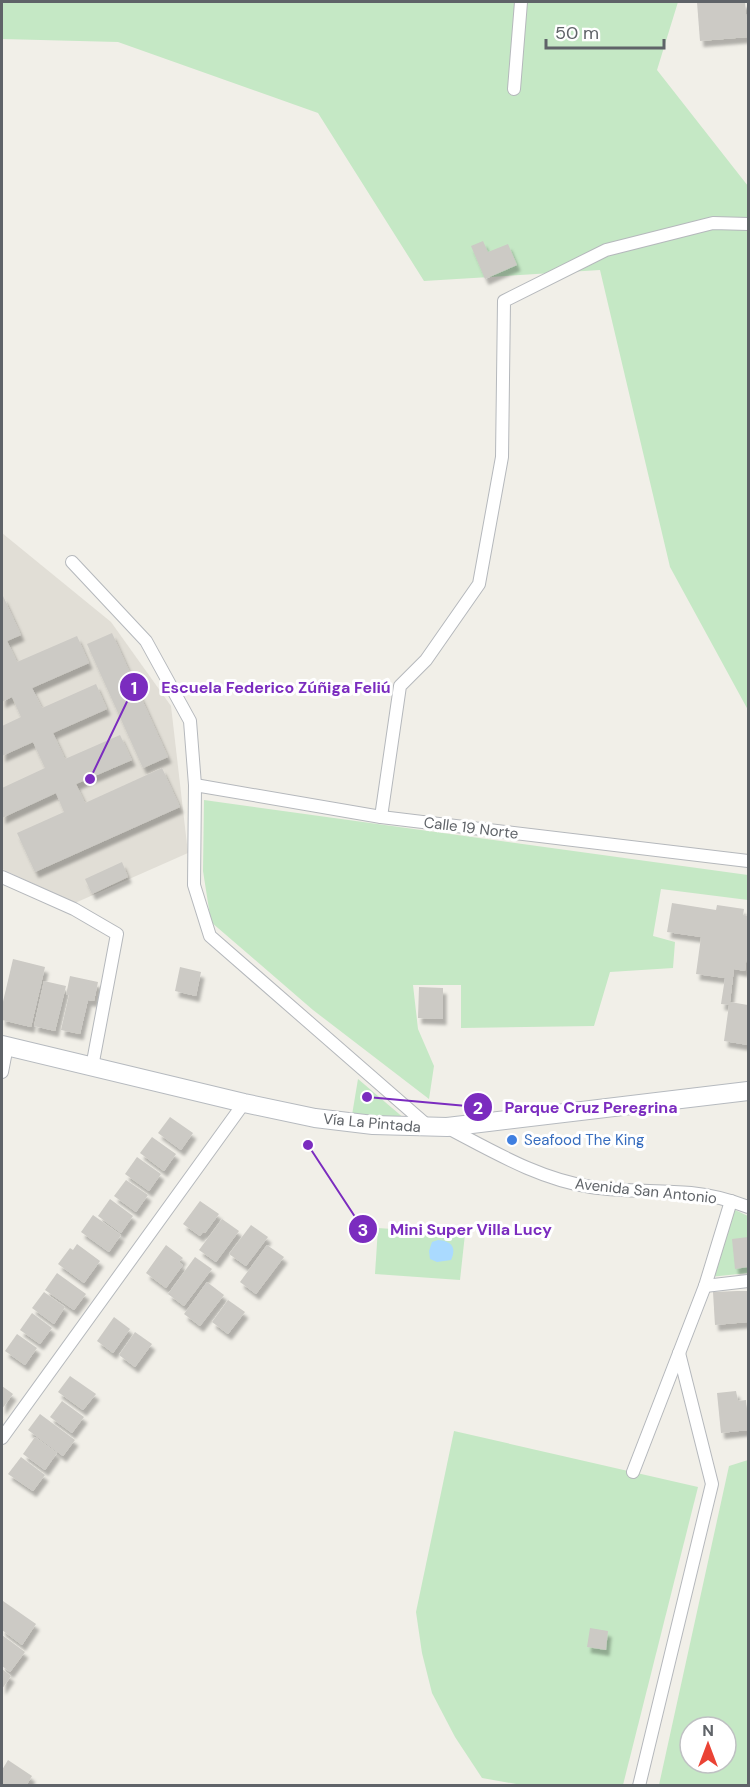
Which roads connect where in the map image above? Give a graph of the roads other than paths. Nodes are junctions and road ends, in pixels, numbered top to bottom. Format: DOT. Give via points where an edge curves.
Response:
graph roads {
  1 [pos="521,2"];
  2 [pos="514,89"];
  3 [pos="748,224"];
  4 [pos="72,562"];
  5 [pos="195,785"];
  6 [pos="381,817"];
  7 [pos="748,861"];
  8 [pos="2,877"];
  9 [pos="4,1046"];
  10 [pos="92,1067"];
  11 [pos="2,1072"];
  12 [pos="748,1091"];
  13 [pos="244,1104"];
  14 [pos="438,1127"];
  15 [pos="731,1201"];
  16 [pos="748,1207"];
  17 [pos="748,1281"];
  18 [pos="705,1286"];
  19 [pos="679,1353"];
  20 [pos="2,1438"];
  21 [pos="633,1472"];
  22 [pos="639,1785"];
  1 -- 2 [label="street"];
  3 -- 6 [label="street" via="713,223 606,250 504,301 502,458 479,584 426,660 400,686"];
  4 -- 5 [label="street, Avenida San Antonio" via="152,651 190,721"];
  5 -- 6 [label="street, Calle 19 Norte"];
  5 -- 14 [label="street, Avenida San Antonio" via="194,885 210,936"];
  6 -- 7 [label="street, Calle 19 Norte"];
  8 -- 10 [label="street" via="74,909 117,934"];
  9 -- 10 [label="main road, Vía La Pintada"];
  9 -- 11 [label="street"];
  10 -- 13 [label="main road, Vía La Pintada"];
  12 -- 14 [label="main road, Vía La Pintada"];
  13 -- 14 [label="main road, Vía La Pintada" via="373,1125"];
  13 -- 20 [label="street"];
  14 -- 15 [label="street, Avenida San Antonio" via="560,1181 593,1188 692,1193"];
  15 -- 16 [label="street, Avenida San Antonio"];
  15 -- 18 [label="street"];
  17 -- 18 [label="street"];
  18 -- 19 [label="street"];
  19 -- 21 [label="street"];
  19 -- 22 [label="street" via="712,1484"];
}
